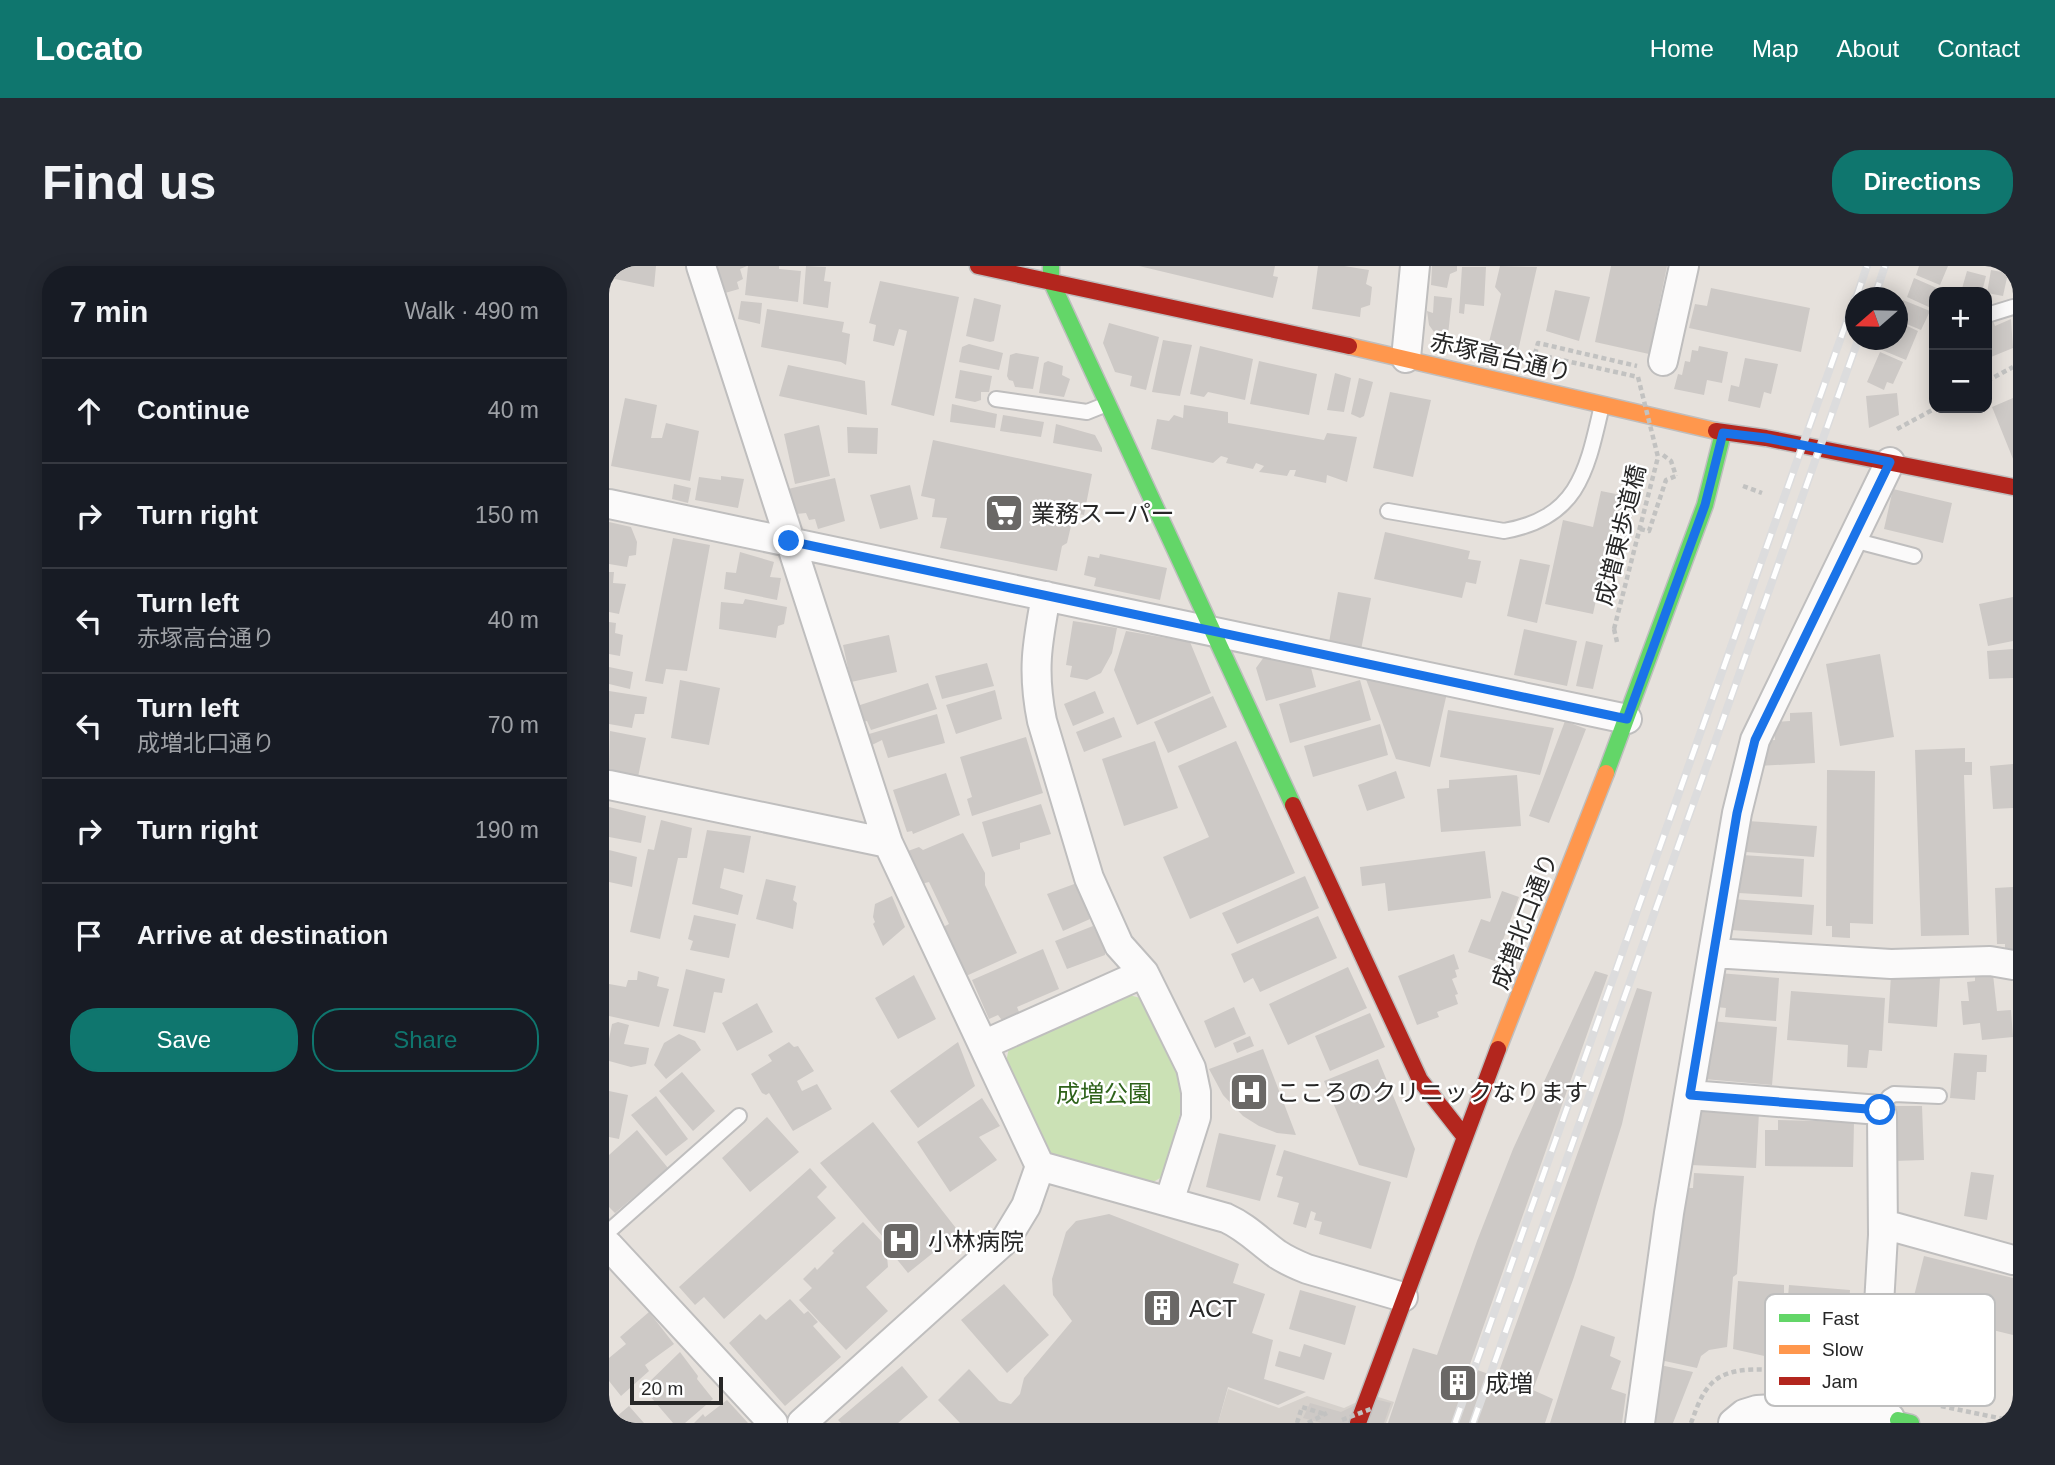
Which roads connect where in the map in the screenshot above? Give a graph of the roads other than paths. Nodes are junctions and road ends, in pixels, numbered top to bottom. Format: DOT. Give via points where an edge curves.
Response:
graph roads {
  1 [pos="701,266"];
  2 [pos="978,266"];
  3 [pos="1415,266"];
  4 [pos="1684,266"];
  5 [pos="1051,274"];
  6 [pos="2013,307"];
  7 [pos="1992,313"];
  8 [pos="1406,358"];
  9 [pos="1650,364"];
  10 [pos="996,398"];
  11 [pos="1107,404"];
  12 [pos="1602,404"];
  13 [pos="1723,433"];
  14 [pos="1890,462"];
  15 [pos="2013,488"];
  16 [pos="609,503"];
  17 [pos="1388,511"];
  18 [pos="1853,540"];
  19 [pos="789,541"];
  20 [pos="1914,556"];
  21 [pos="1046,596"];
  22 [pos="1212,631"];
  23 [pos="1627,719"];
  24 [pos="609,785"];
  25 [pos="888,843"];
  26 [pos="1713,953"];
  27 [pos="2013,965"];
  28 [pos="1143,973"];
  29 [pos="983,1045"];
  30 [pos="1690,1095"];
  31 [pos="1939,1096"];
  32 [pos="1880,1110"];
  33 [pos="739,1116"];
  34 [pos="1464,1136"];
  35 [pos="1040,1166"];
  36 [pos="1169,1202"];
  37 [pos="1883,1224"];
  38 [pos="609,1231"];
  39 [pos="609,1246"];
  40 [pos="2013,1260"];
  41 [pos="1884,1294"];
  42 [pos="1403,1297"];
  43 [pos="1774,1409"];
  44 [pos="1356,1418"];
  45 [pos="1887,1420"];
  46 [pos="773,1423"];
  47 [pos="802,1423"];
  48 [pos="1640,1423"];
  49 [pos="1733,1423"];
  50 [pos="1800,1423"];
  1 -- 19 [label="street"];
  2 -- 5 [label="street, 赤塚高台通り"];
  3 -- 8 [label="street"];
  4 -- 9 [label="street"];
  5 -- 8 [label="street, 赤塚高台通り"];
  5 -- 11 [label="street"];
  6 -- 7 [label="lane"];
  8 -- 12 [label="street, 赤塚高台通り"];
  10 -- 11 [label="lane" via="1087,412"];
  11 -- 22 [label="street"];
  12 -- 13 [label="street, 赤塚高台通り"];
  12 -- 17 [label="lane" via="1581,482 1543,519 1504,531"];
  13 -- 14 [label="street, 赤塚高台通り"];
  13 -- 23 [label="street, 成増北口通り" via="1705,505"];
  14 -- 15 [label="street, 赤塚高台通り"];
  14 -- 18 [label="street"];
  16 -- 19 [label="street"];
  18 -- 20 [label="lane"];
  18 -- 26 [label="street" via="1755,740 1737,813"];
  19 -- 21 [label="street"];
  19 -- 25 [label="street"];
  21 -- 22 [label="street"];
  21 -- 28 [label="street" via="1035,673 1042,721 1089,878 1119,945"];
  22 -- 23 [label="street"];
  22 -- 34 [label="street" via="1420,1080"];
  23 -- 34 [label="street, 成増北口通り"];
  24 -- 25 [label="street"];
  25 -- 29 [label="street"];
  26 -- 27 [label="street" via="1891,964 1990,961"];
  26 -- 30 [label="street"];
  28 -- 29 [label="street"];
  28 -- 36 [label="street" via="1191,1068 1196,1092 1196,1117"];
  29 -- 35 [label="street"];
  30 -- 32 [label="street"];
  30 -- 48 [label="street"];
  31 -- 32 [label="lane" via="1894,1094"];
  32 -- 37 [label="street"];
  33 -- 38 [label="lane"];
  34 -- 42 [label="street, 成増北口通り"];
  35 -- 36 [label="street"];
  35 -- 47 [label="street" via="1026,1206 1006,1240"];
  36 -- 42 [label="street" via="1234,1222 1278,1255 1307,1269"];
  37 -- 40 [label="street"];
  37 -- 41 [label="street"];
  39 -- 46 [label="street"];
  42 -- 44 [label="street, 成増北口通り"];
  43 -- 45 [label="street" via="1845,1409"];
  43 -- 49 [label="street" via="1744,1414"];
  43 -- 50 [label="street"];
}
